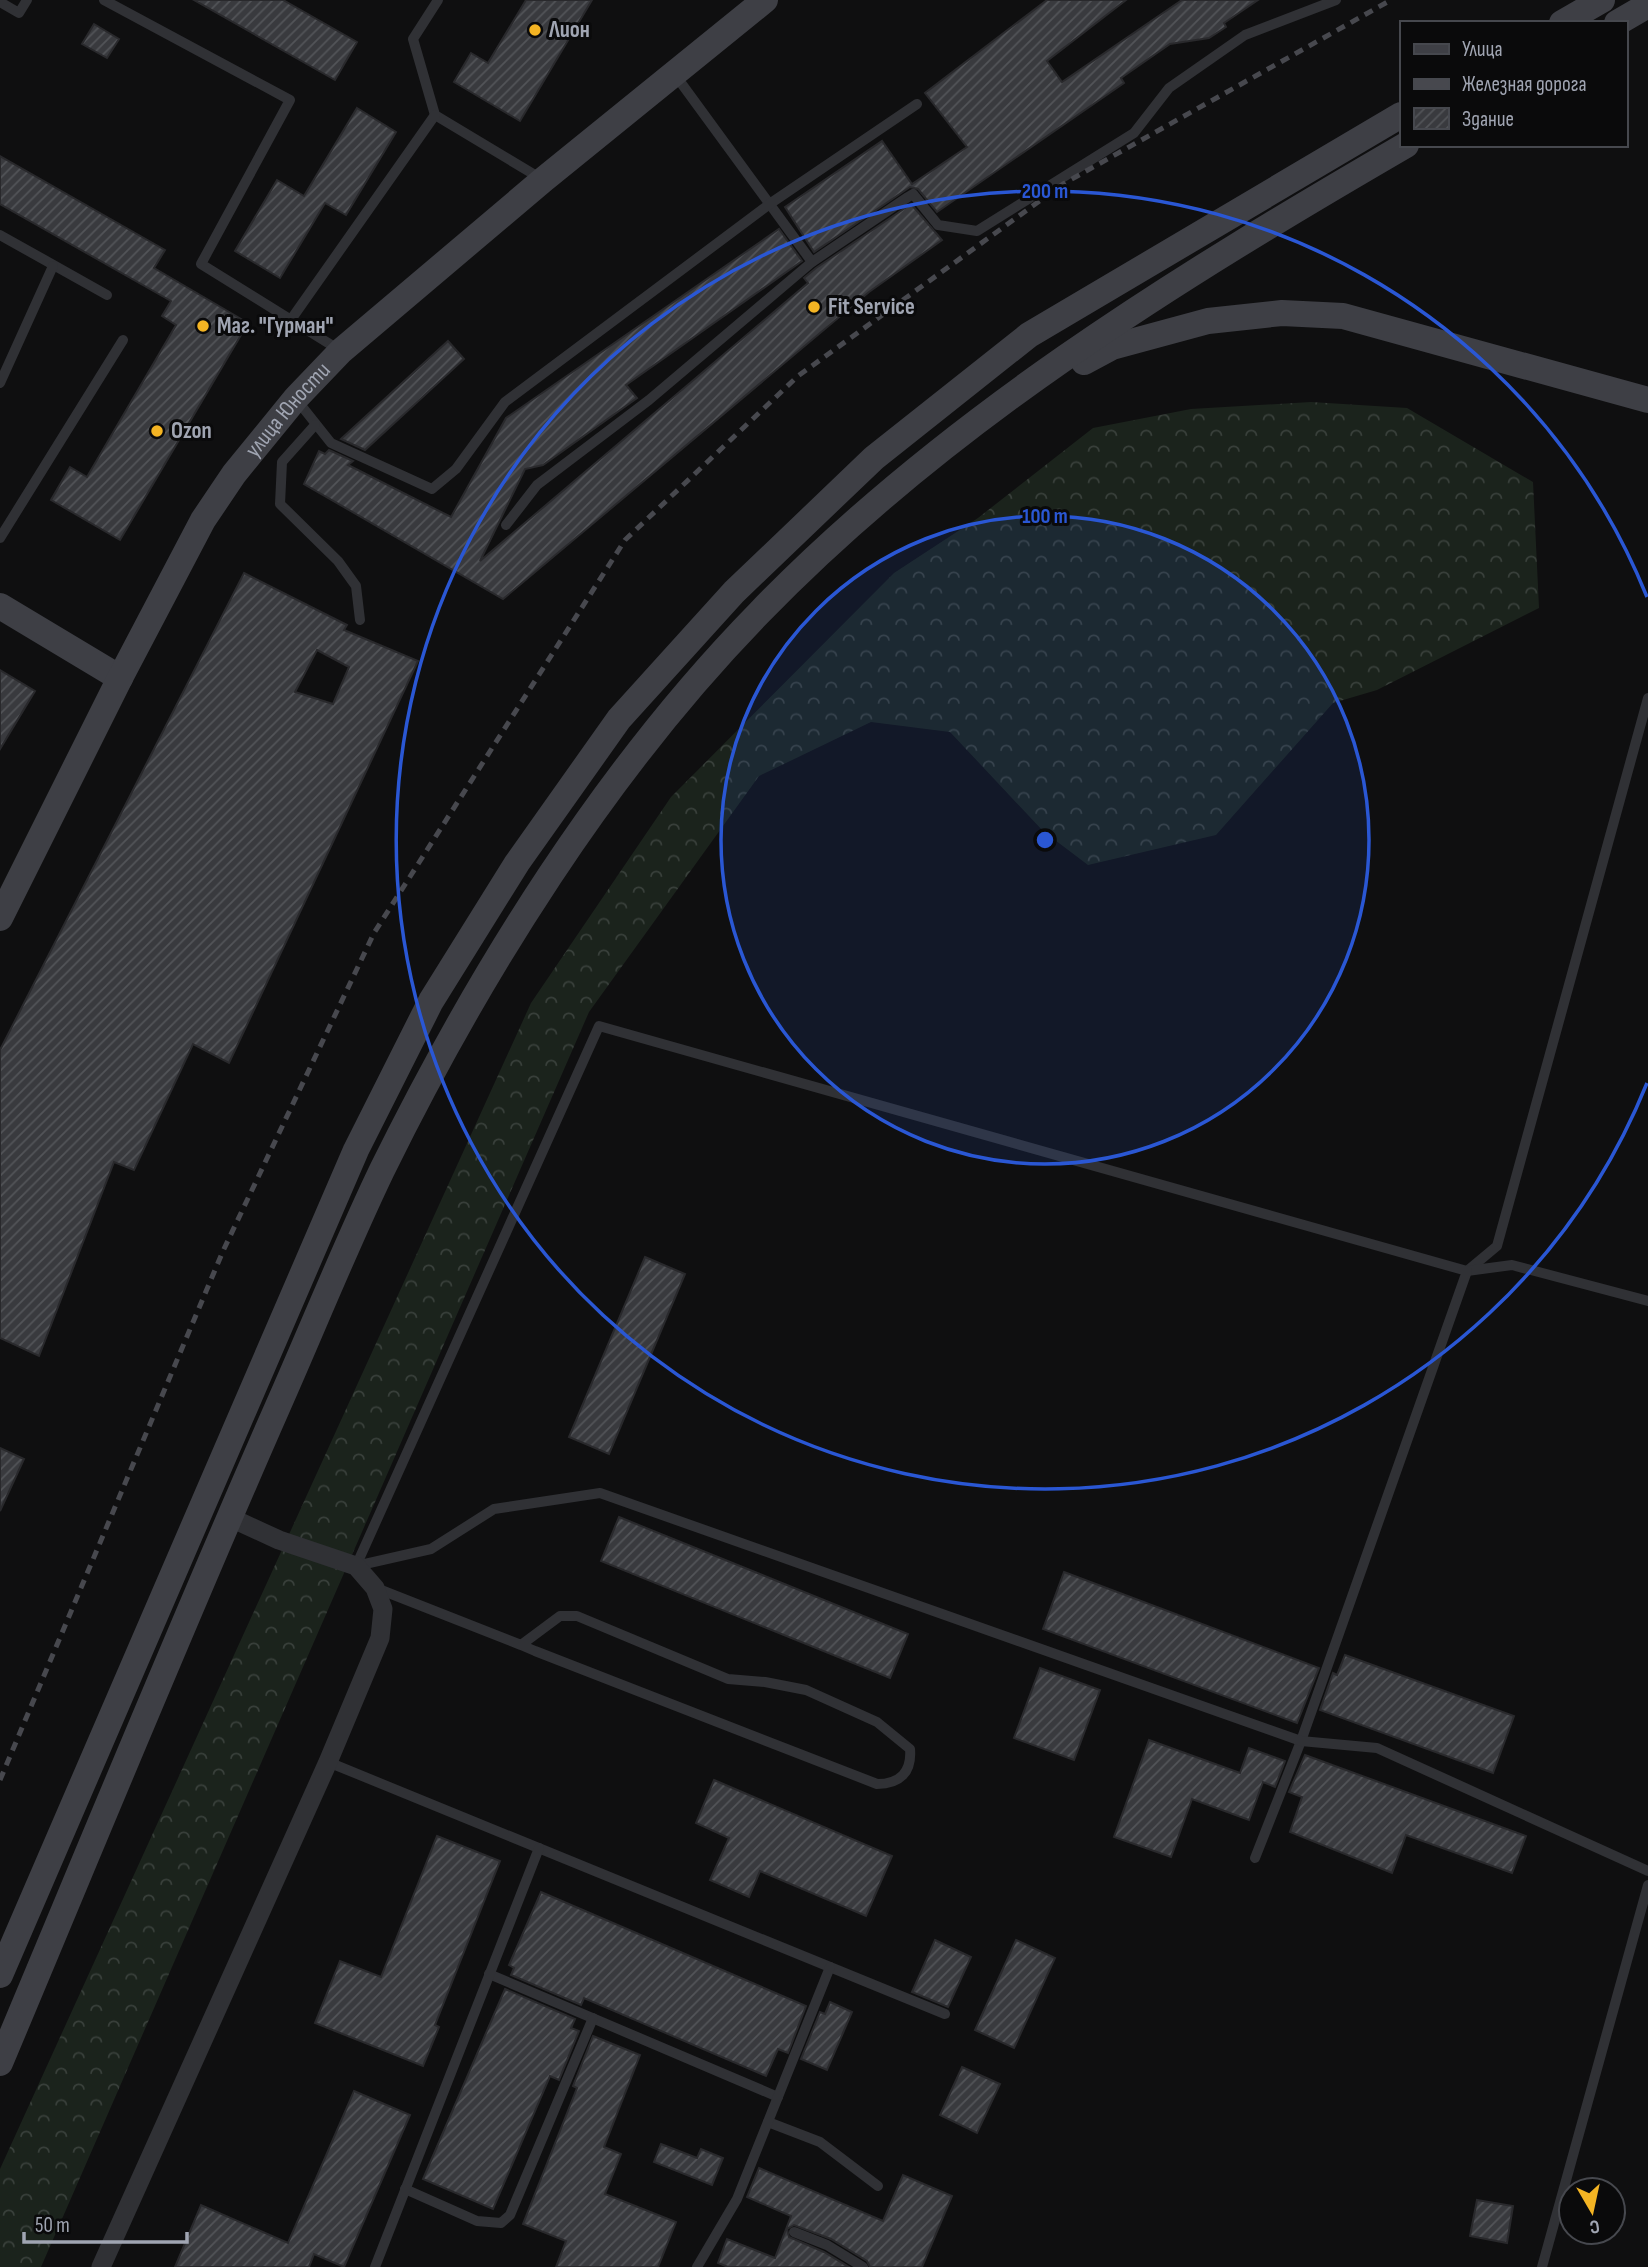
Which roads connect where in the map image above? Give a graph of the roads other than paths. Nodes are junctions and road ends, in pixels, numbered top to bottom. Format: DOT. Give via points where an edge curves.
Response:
graph roads {
  1 [pos="27,0"];
  2 [pos="104,0"];
  3 [pos="438,0"];
  4 [pos="765,0"];
  5 [pos="1336,0"];
  6 [pos="1602,0"];
  7 [pos="0,2"];
  8 [pos="1648,5"];
  9 [pos="1565,21"];
  10 [pos="1620,21"];
  11 [pos="675,75"];
  12 [pos="917,104"];
  13 [pos="435,115"];
  14 [pos="1400,116"];
  15 [pos="1403,147"];
  16 [pos="543,180"];
  17 [pos="771,203"];
  18 [pos="0,235"];
  19 [pos="811,262"];
  20 [pos="53,266"];
  21 [pos="107,295"];
  22 [pos="290,321"];
  23 [pos="123,340"];
  24 [pos="341,351"];
  25 [pos="0,383"];
  26 [pos="296,398"];
  27 [pos="1648,400"];
  28 [pos="1002,405"];
  29 [pos="315,425"];
  30 [pos="506,525"];
  31 [pos="0,538"];
  32 [pos="0,606"];
  33 [pos="360,620"];
  34 [pos="120,678"];
  35 [pos="1648,698"];
  36 [pos="0,918"];
  37 [pos="1467,1271"];
  38 [pos="1648,1301"];
  39 [pos="229,1517"];
  40 [pos="356,1566"];
  41 [pos="376,1588"];
  42 [pos="521,1645"];
  43 [pos="1301,1741"];
  44 [pos="328,1762"];
  45 [pos="539,1848"];
  46 [pos="1255,1858"];
  47 [pos="1648,1871"];
  48 [pos="1648,1885"];
  49 [pos="830,1967"];
  50 [pos="0,1975"];
  51 [pos="489,1975"];
  52 [pos="945,2014"];
  53 [pos="593,2018"];
  54 [pos="0,2063"];
  55 [pos="778,2097"];
  56 [pos="768,2122"];
  57 [pos="878,2186"];
  58 [pos="405,2189"];
  59 [pos="794,2232"];
  60 [pos="101,2267"];
  61 [pos="375,2267"];
  62 [pos="697,2267"];
  63 [pos="863,2267"];
  64 [pos="1542,2267"];
  1 -- 7 [label="lane" via="19,13"];
  2 -- 22 [label="lane" via="290,100 201,264"];
  3 -- 13 [label="lane" via="413,39"];
  4 -- 11 [label="main road, улица Юности"];
  5 -- 19 [label="lane" via="1245,35 1169,88 1134,133 977,231 939,225 913,194"];
  6 -- 9 [label="main road"];
  8 -- 10 [label="main road"];
  11 -- 16 [label="main road, улица Юности"];
  11 -- 17 [label="lane"];
  12 -- 17 [label="lane"];
  13 -- 16 [label="lane"];
  13 -- 22 [label="lane"];
  14 -- 50 [label="main road" via="1030,335 874,458 734,592 620,719 517,863 431,1001 362,1138"];
  15 -- 28 [label="main road" via="1115,324"];
  16 -- 24 [label="main road, улица Юности"];
  17 -- 19 [label="lane"];
  17 -- 29 [label="lane" via="505,402 457,469 432,489 331,443"];
  18 -- 20 [label="lane"];
  19 -- 30 [label="lane" via="649,400 537,485"];
  20 -- 21 [label="lane"];
  20 -- 25 [label="lane"];
  22 -- 24 [label="lane"];
  23 -- 31 [label="lane"];
  24 -- 26 [label="main road, улица Юности"];
  26 -- 29 [label="lane"];
  26 -- 34 [label="main road, улица Юности" via="234,474 204,520"];
  27 -- 28 [label="main road" via="1343,316 1282,313 1208,321 1112,347"];
  28 -- 39 [label="main road" via="885,493 758,613 645,744 548,877 464,1013 381,1172"];
  29 -- 33 [label="lane" via="282,462 280,505 338,561 356,586"];
  32 -- 34 [label="main road"];
  34 -- 36 [label="main road, улица Юности"];
  35 -- 37 [label="lane" via="1497,1246"];
  37 -- 38 [label="lane" via="1512,1265"];
  37 -- 40 [label="lane" via="599,1026"];
  37 -- 43 [label="lane"];
  39 -- 40 [label="street"];
  39 -- 54 [label="main road"];
  40 -- 41 [label="street"];
  40 -- 43 [label="lane" via="431,1549 494,1509 600,1493"];
  41 -- 42 [label="lane"];
  41 -- 44 [label="street" via="383,1609 380,1638"];
  42 -- 42 [label="lane" via="877,1784 890,1784 904,1776 911,1763 910,1749 877,1722 806,1690 728,1679 577,1616 559,1616"];
  43 -- 46 [label="lane"];
  43 -- 47 [label="lane" via="1377,1748"];
  44 -- 45 [label="lane"];
  44 -- 60 [label="street"];
  45 -- 49 [label="lane"];
  45 -- 51 [label="lane"];
  48 -- 64 [label="lane"];
  49 -- 52 [label="lane"];
  49 -- 55 [label="lane"];
  51 -- 53 [label="lane"];
  51 -- 58 [label="lane"];
  53 -- 55 [label="lane"];
  53 -- 58 [label="lane" via="510,2215 501,2223 477,2221"];
  55 -- 56 [label="lane"];
  56 -- 57 [label="lane" via="820,2142"];
  56 -- 62 [label="lane" via="737,2199"];
  58 -- 61 [label="lane"];
  59 -- 63 [label="lane"];
}
